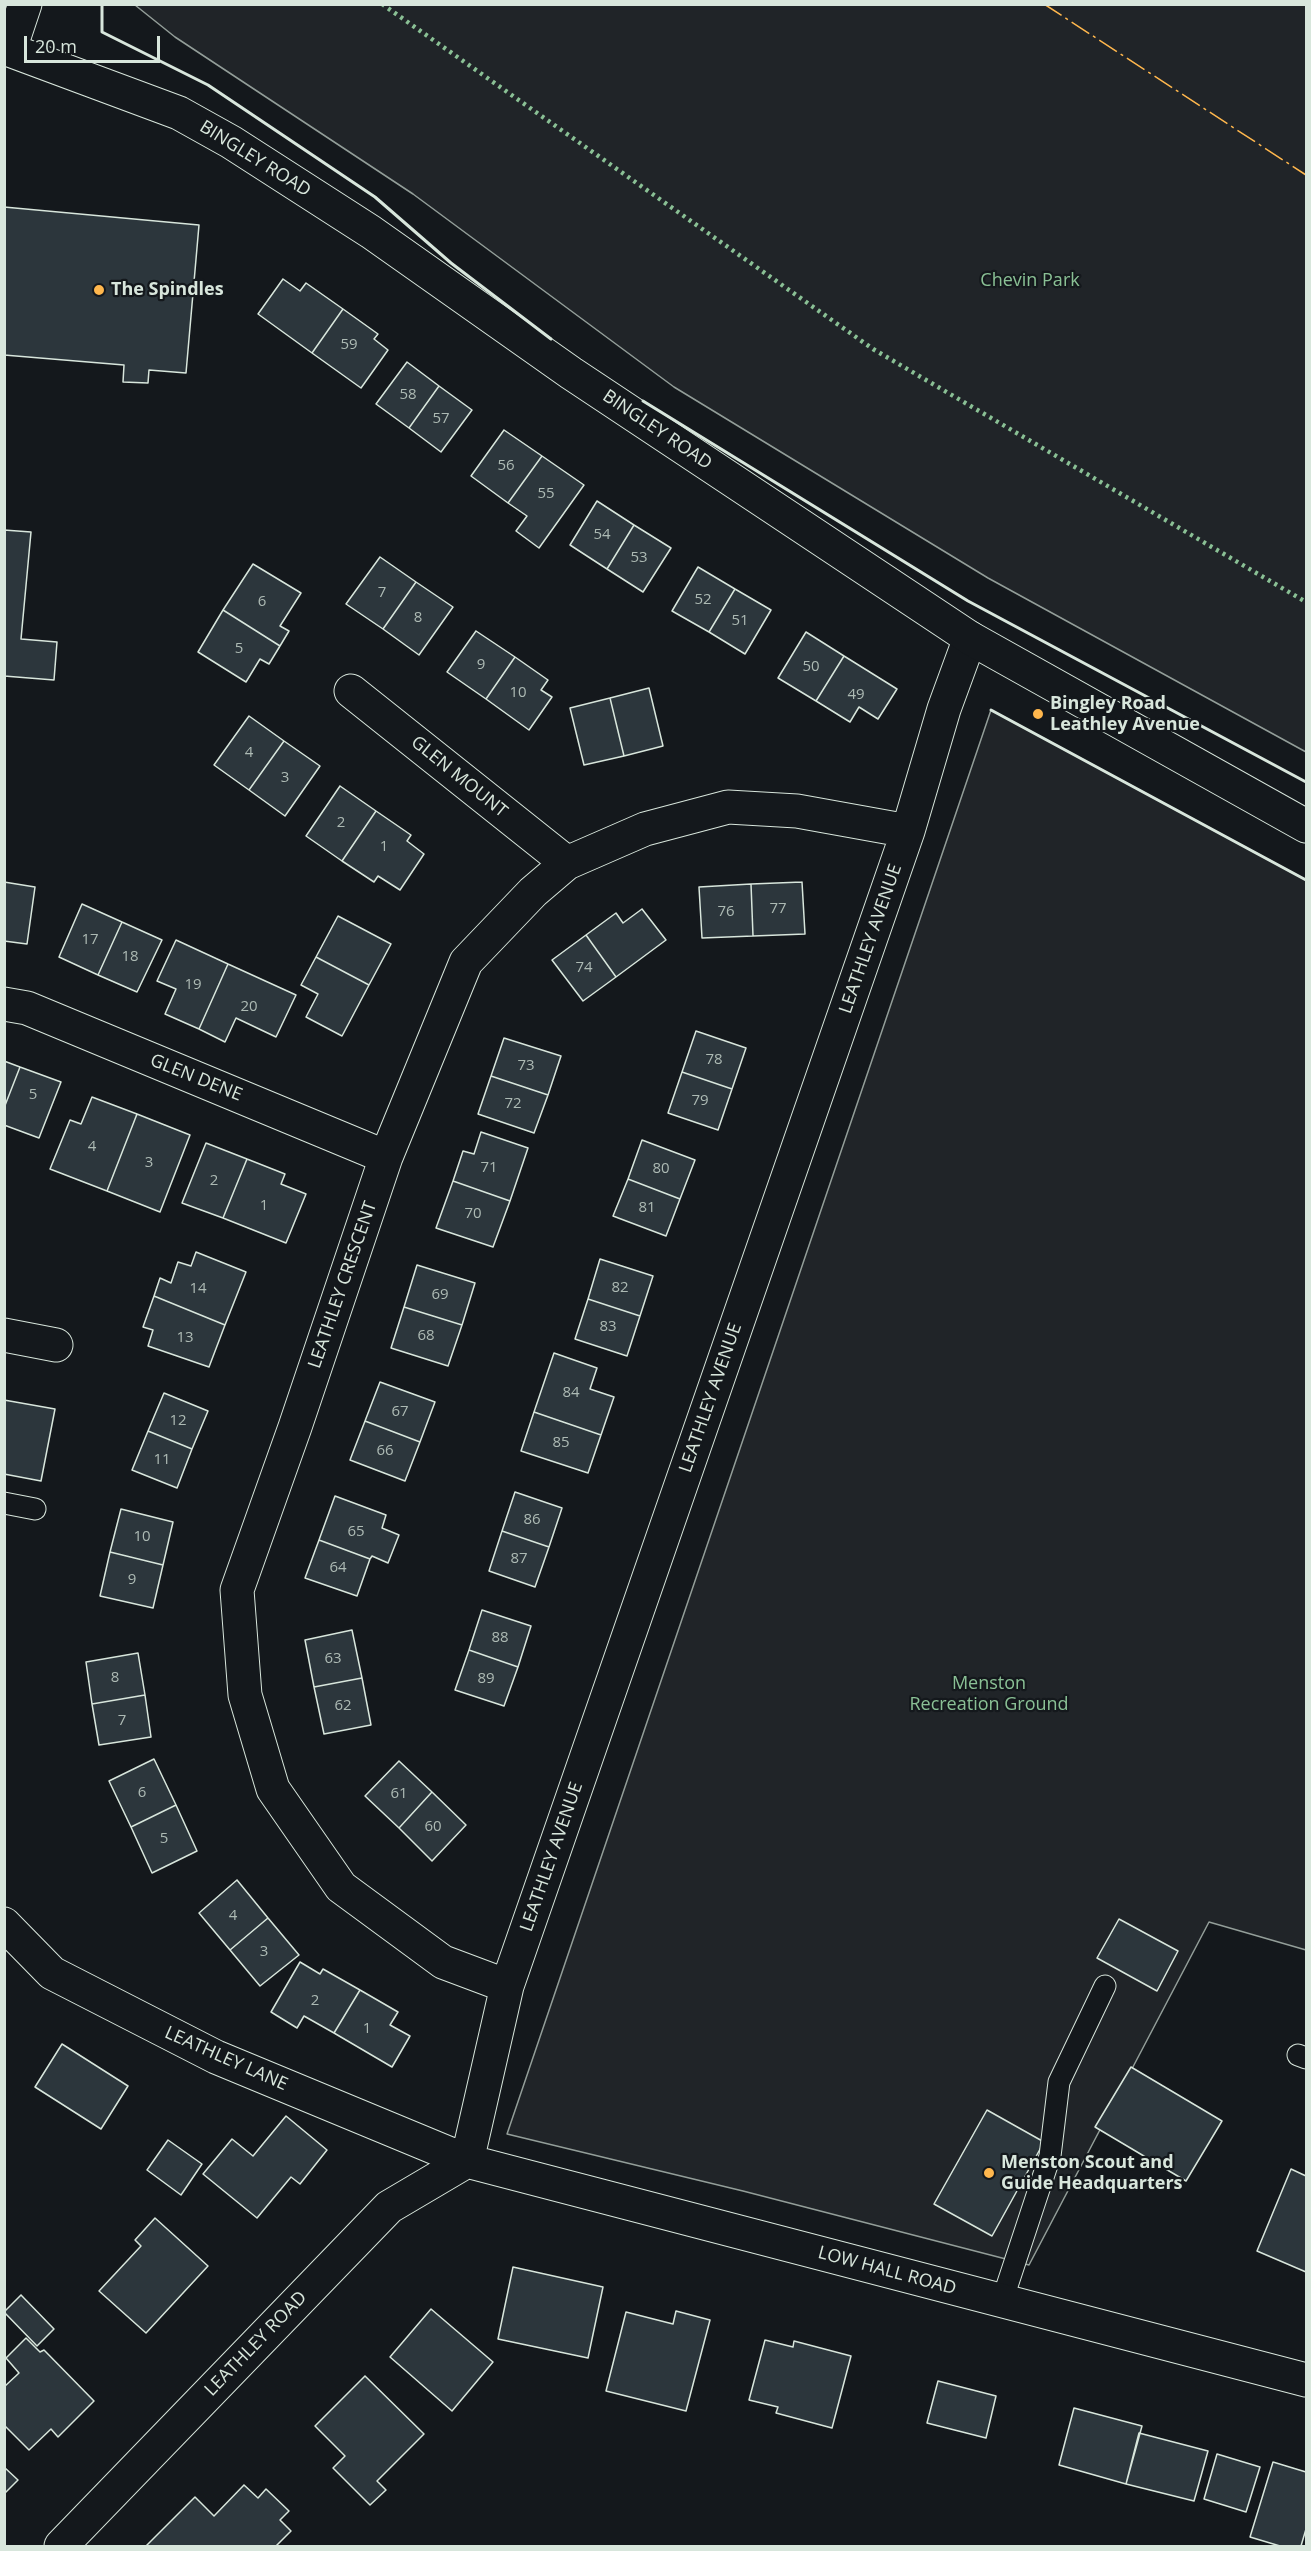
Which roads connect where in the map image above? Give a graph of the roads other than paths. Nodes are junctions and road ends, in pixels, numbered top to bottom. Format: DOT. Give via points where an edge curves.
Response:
graph roads {
  1 [pos="25,4"];
  2 [pos="7,49"];
  3 [pos="970,638"];
  4 [pos="351,691"];
  5 [pos="1306,826"];
  6 [pos="908,831"];
  7 [pos="567,863"];
  8 [pos="4,1004"];
  9 [pos="386,1157"];
  10 [pos="4,1335"];
  11 [pos="56,1345"];
  12 [pos="4,1503"];
  13 [pos="35,1509"];
  14 [pos="4,1924"];
  15 [pos="507,1986"];
  16 [pos="1105,1986"];
  17 [pos="467,2162"];
  18 [pos="1002,2301"];
  19 [pos="1306,2380"];
  20 [pos="70,2543"];
  1 -- 2 [label="street"];
  2 -- 3 [label="street, BINGLEY ROAD" via="179,112 231,142 371,232 571,373"];
  3 -- 5 [label="street, BINGLEY ROAD"];
  3 -- 6 [label="street, LEATHLEY AVENUE" via="944,709"];
  4 -- 7 [label="street, GLEN MOUNT"];
  6 -- 7 [label="street, LEATHLEY CRESCENT" via="797,811 728,807 645,829"];
  6 -- 15 [label="street, LEATHLEY AVENUE"];
  7 -- 9 [label="street, LEATHLEY CRESCENT" via="533,892 466,962"];
  8 -- 9 [label="street, GLEN DENE" via="27,1008"];
  9 -- 15 [label="street, LEATHLEY CRESCENT" via="237,1590 245,1695 273,1789 341,1887 443,1962"];
  10 -- 11 [label="street"];
  12 -- 13 [label="lane"];
  14 -- 17 [label="street, LEATHLEY LANE" via="62,1979 216,2057"];
  15 -- 17 [label="street, LEATHLEY AVENUE"];
  16 -- 18 [label="lane" via="1059,2082 1050,2156"];
  17 -- 18 [label="street, LOW HALL ROAD"];
  17 -- 20 [label="street, LEATHLEY ROAD" via="389,2207"];
  18 -- 19 [label="street, LOW HALL ROAD"];
}
